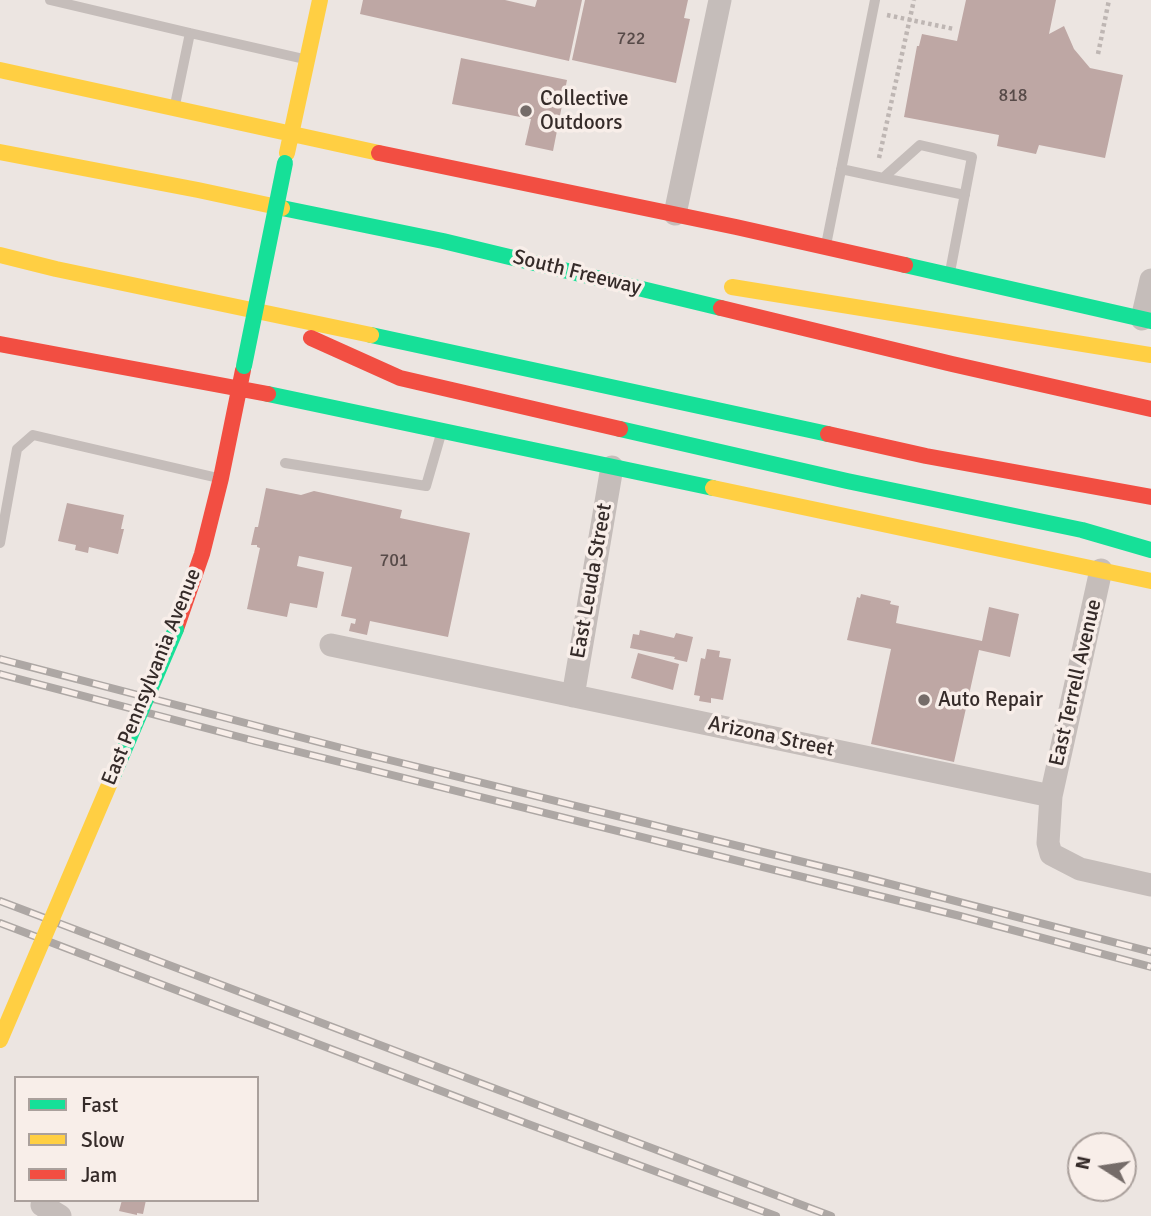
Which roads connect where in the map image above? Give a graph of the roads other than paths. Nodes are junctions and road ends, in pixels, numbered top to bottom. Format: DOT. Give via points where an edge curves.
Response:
graph roads {
  1 [pos="50,0"];
  2 [pos="320,0"];
  3 [pos="720,0"];
  4 [pos="874,6"];
  5 [pos="190,33"];
  6 [pos="307,59"];
  7 [pos="0,69"];
  8 [pos="174,108"];
  9 [pos="291,135"];
  10 [pos="0,152"];
  11 [pos="841,169"];
  12 [pos="879,177"];
  13 [pos="964,201"];
  14 [pos="675,214"];
  15 [pos="443,241"];
  16 [pos="825,247"];
  17 [pos="0,255"];
  18 [pos="56,269"];
  19 [pos="647,274"];
  20 [pos="949,275"];
  21 [pos="1151,279"];
  22 [pos="715,285"];
  23 [pos="1147,320"];
  24 [pos="0,344"];
  25 [pos="1151,355"];
  26 [pos="239,388"];
  27 [pos="1151,409"];
  28 [pos="442,431"];
  29 [pos="285,463"];
  30 [pos="612,467"];
  31 [pos="221,478"];
  32 [pos="1151,498"];
  33 [pos="0,542"];
  34 [pos="1151,550"];
  35 [pos="1101,570"];
  36 [pos="1151,581"];
  37 [pos="331,645"];
  38 [pos="573,696"];
  39 [pos="1051,796"];
  40 [pos="1151,885"];
  41 [pos="0,1040"];
  1 -- 5 [label="lane"];
  2 -- 6 [label="main road, East Pennsylvania Avenue"];
  3 -- 14 [label="street"];
  4 -- 11 [label="lane"];
  5 -- 6 [label="lane"];
  5 -- 8 [label="lane"];
  6 -- 9 [label="main road, East Pennsylvania Avenue"];
  7 -- 8 [label="main road"];
  8 -- 9 [label="main road"];
  9 -- 14 [label="main road"];
  9 -- 26 [label="main road, East Pennsylvania Avenue, bridge"];
  10 -- 15 [label="main road, South Freeway"];
  11 -- 12 [label="lane"];
  11 -- 16 [label="lane"];
  12 -- 13 [label="lane"];
  12 -- 13 [label="lane" via="920,145 972,156"];
  13 -- 20 [label="lane"];
  14 -- 16 [label="main road"];
  15 -- 19 [label="main road"];
  15 -- 27 [label="main road, South Freeway"];
  16 -- 20 [label="main road"];
  17 -- 18 [label="main road"];
  18 -- 32 [label="main road" via="926,456"];
  18 -- 34 [label="main road" via="287,327 400,378 846,481 1082,530"];
  20 -- 23 [label="main road"];
  21 -- 23 [label="street"];
  22 -- 25 [label="main road"];
  24 -- 26 [label="main road"];
  26 -- 28 [label="main road"];
  26 -- 31 [label="main road, East Pennsylvania Avenue"];
  28 -- 29 [label="lane" via="426,486"];
  28 -- 30 [label="main road"];
  30 -- 35 [label="main road"];
  30 -- 38 [label="street, East Leuda Street"];
  31 -- 33 [label="lane" via="33,435 17,449"];
  31 -- 41 [label="main road, East Pennsylvania Avenue, bridge" via="176,629"];
  35 -- 36 [label="main road"];
  35 -- 39 [label="street, East Terrell Avenue"];
  37 -- 38 [label="street, Arizona Street"];
  38 -- 39 [label="street, Arizona Street"];
  39 -- 40 [label="street" via="1051,854 1080,869"];
}
